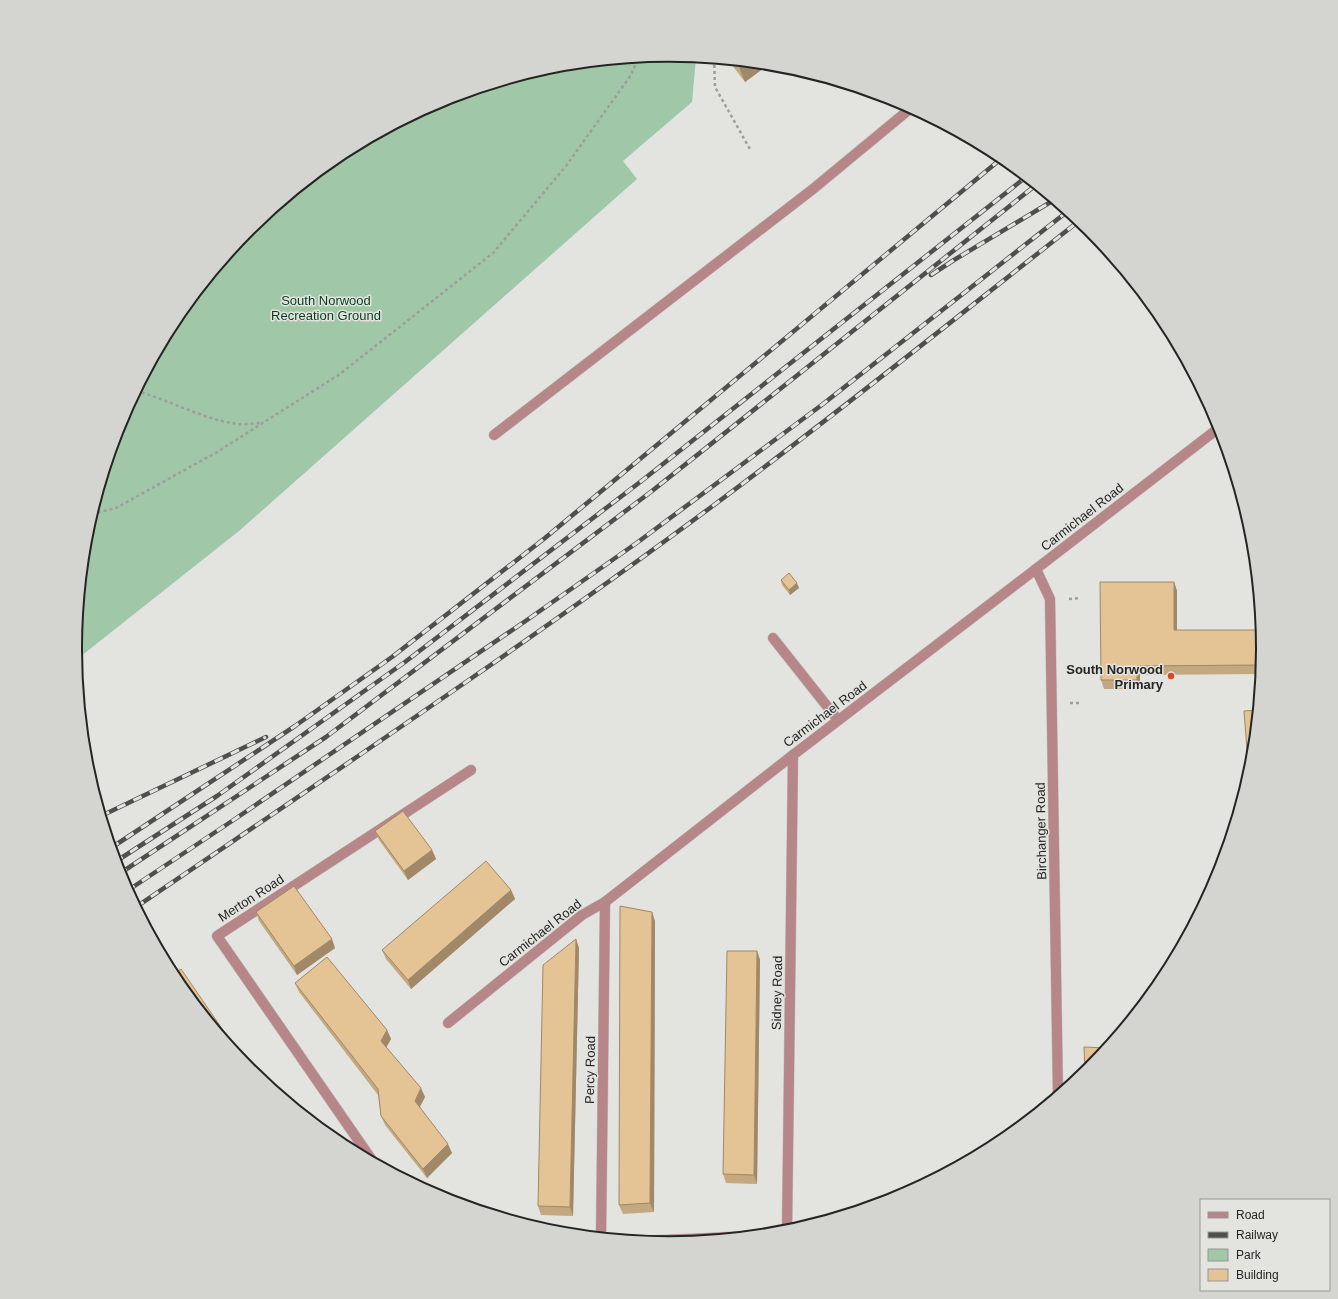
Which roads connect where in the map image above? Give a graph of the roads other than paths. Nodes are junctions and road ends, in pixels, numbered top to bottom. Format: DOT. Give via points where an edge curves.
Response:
graph roads {
  1 [pos="906,112"];
  2 [pos="1215,432"];
  3 [pos="494,435"];
  4 [pos="1036,569"];
  5 [pos="773,638"];
  6 [pos="838,720"];
  7 [pos="793,755"];
  8 [pos="471,770"];
  9 [pos="605,902"];
  10 [pos="448,1023"];
  11 [pos="1058,1089"];
  12 [pos="367,1153"];
  13 [pos="787,1225"];
  14 [pos="601,1233"];
  1 -- 3 [label="street" via="814,189"];
  2 -- 4 [label="street, Carmichael Road"];
  4 -- 6 [label="street, Carmichael Road"];
  4 -- 11 [label="street, Birchanger Road" via="1050,599"];
  5 -- 6 [label="street"];
  6 -- 7 [label="street, Carmichael Road"];
  7 -- 9 [label="street, Carmichael Road"];
  7 -- 13 [label="street, Sidney Road"];
  8 -- 12 [label="street, Merton Road" via="217,936"];
  9 -- 10 [label="street, Carmichael Road" via="582,915"];
  9 -- 14 [label="street, Percy Road"];
}
